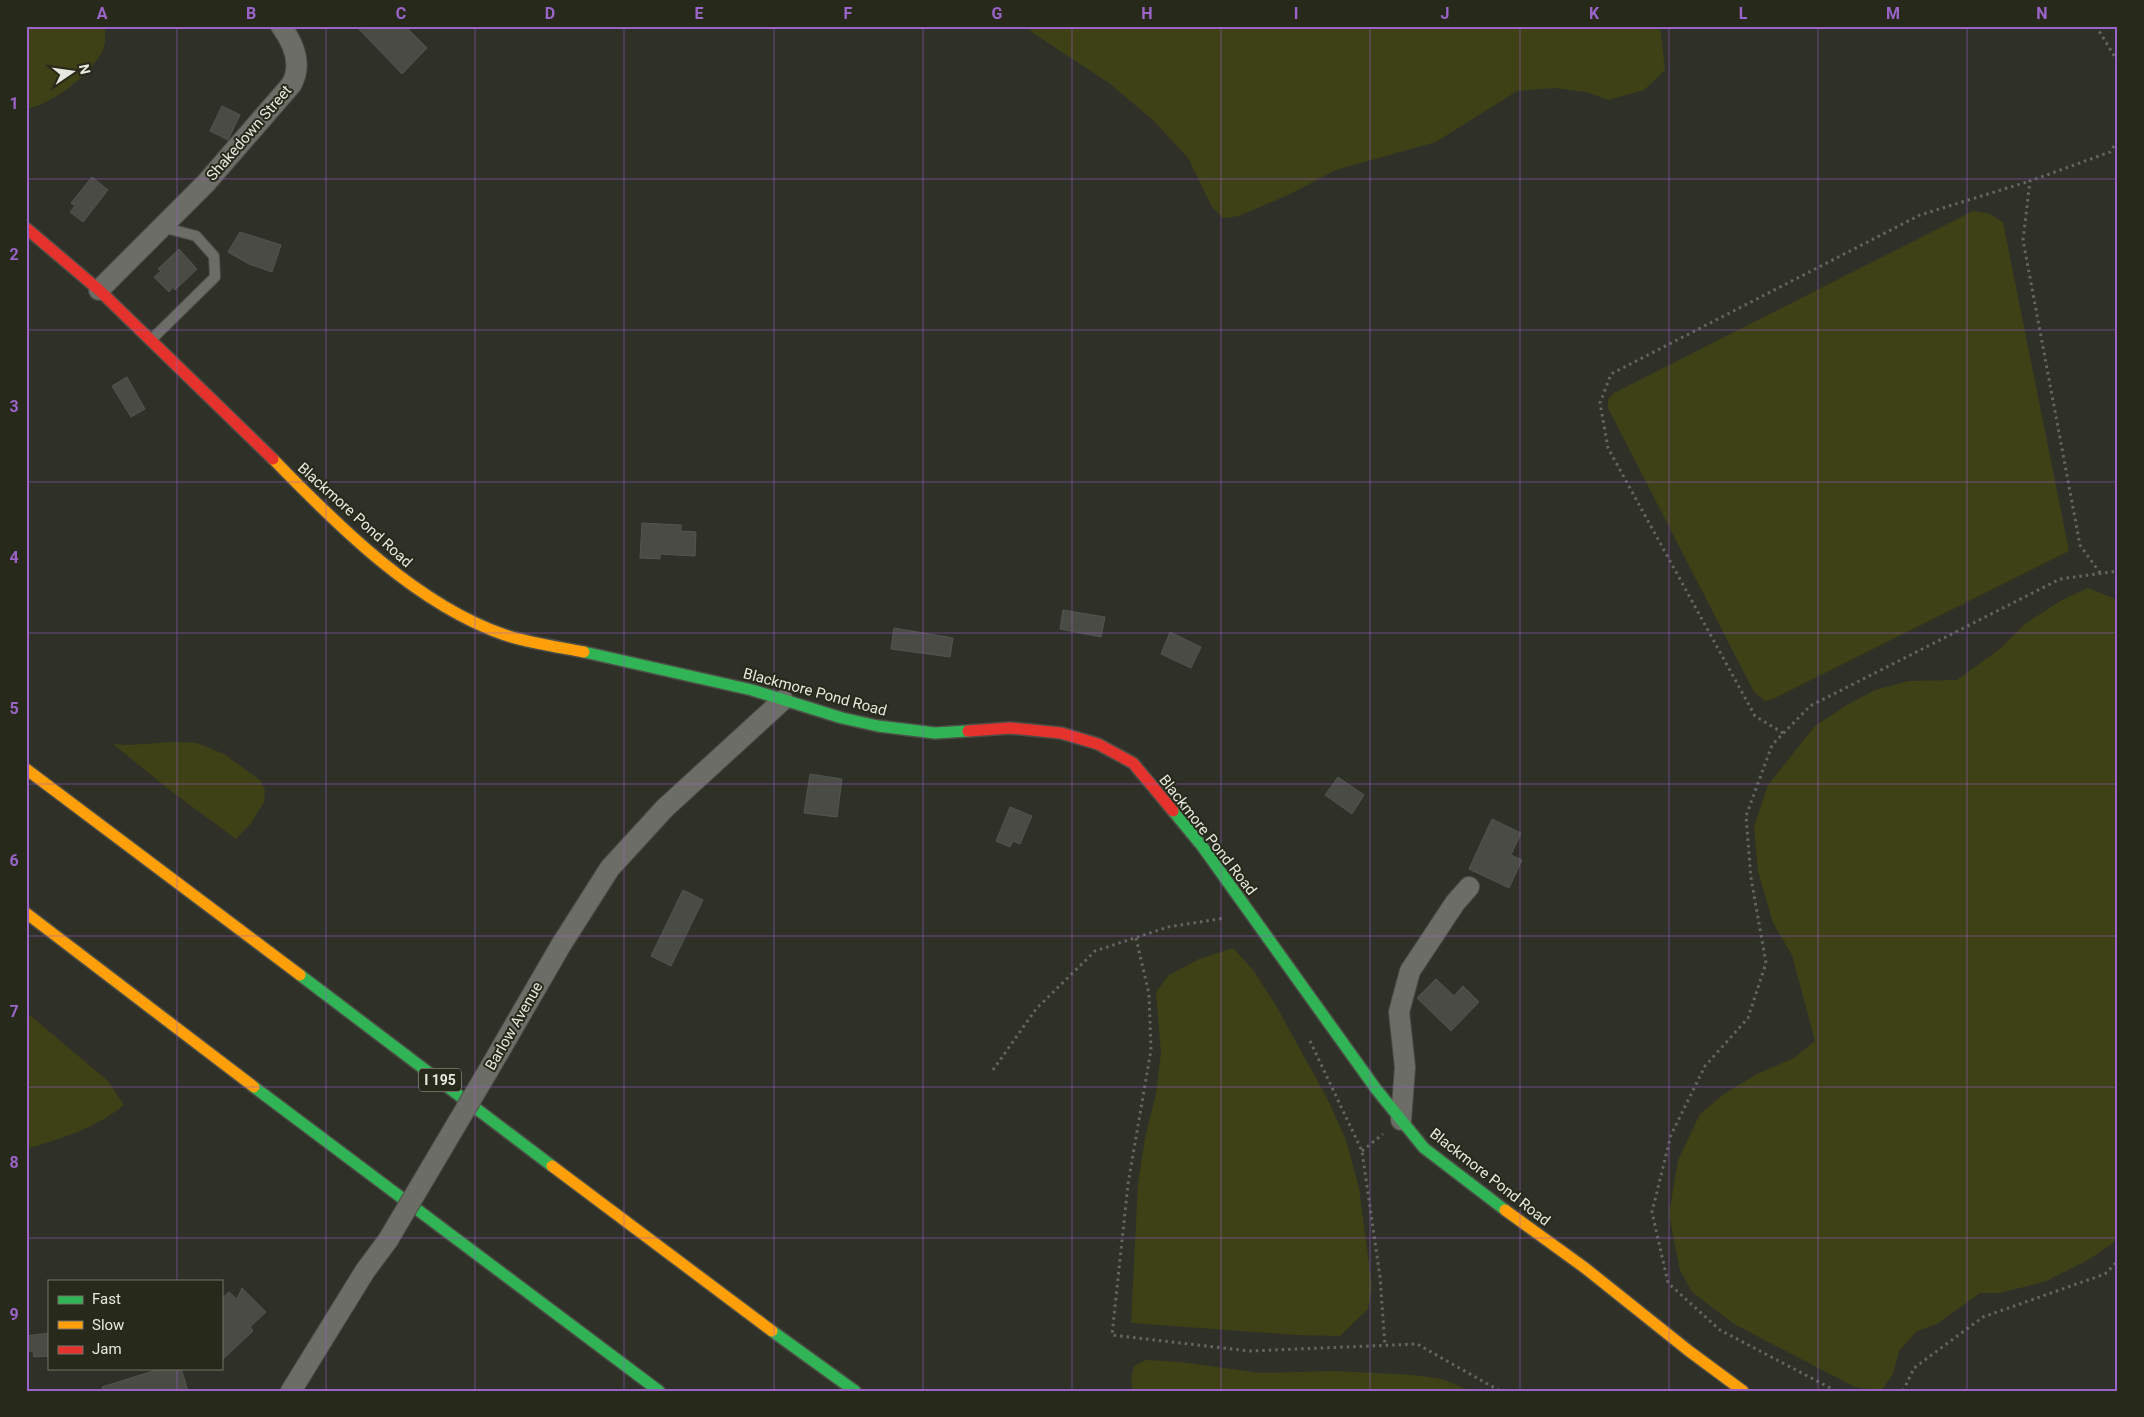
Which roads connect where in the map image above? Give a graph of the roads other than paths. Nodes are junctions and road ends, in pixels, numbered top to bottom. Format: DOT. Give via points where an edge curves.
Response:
graph roads {
  1 [pos="281,26"];
  2 [pos="162,227"];
  3 [pos="26,228"];
  4 [pos="99,290"];
  5 [pos="151,340"];
  6 [pos="783,700"];
  7 [pos="26,769"];
  8 [pos="1469,887"];
  9 [pos="26,913"];
  10 [pos="1401,1120"];
  11 [pos="291,1391"];
  12 [pos="659,1391"];
  13 [pos="855,1391"];
  14 [pos="1743,1391"];
  1 -- 2 [label="street, Shakedown Street" via="297,60 296,76 291,85 234,153"];
  2 -- 4 [label="street, Shakedown Street"];
  2 -- 5 [label="lane" via="196,236 214,256 215,278"];
  3 -- 4 [label="main road, Blackmore Pond Road"];
  4 -- 5 [label="main road, Blackmore Pond Road"];
  5 -- 6 [label="main road, Blackmore Pond Road" via="303,490 389,568 463,617 506,635 752,690"];
  6 -- 10 [label="main road, Blackmore Pond Road" via="878,726 935,733 1010,728 1061,733 1104,747 1133,763 1202,846"];
  6 -- 11 [label="street, Barlow Avenue, bridge" via="666,808 610,868 561,945 388,1240 365,1271"];
  7 -- 13 [label="main road, I 195" via="782,1340"];
  8 -- 10 [label="street" via="1421,952 1408,978 1399,1012 1405,1068"];
  9 -- 12 [label="main road"];
  10 -- 14 [label="main road, Blackmore Pond Road" via="1424,1148 1476,1190 1585,1268"];
}
